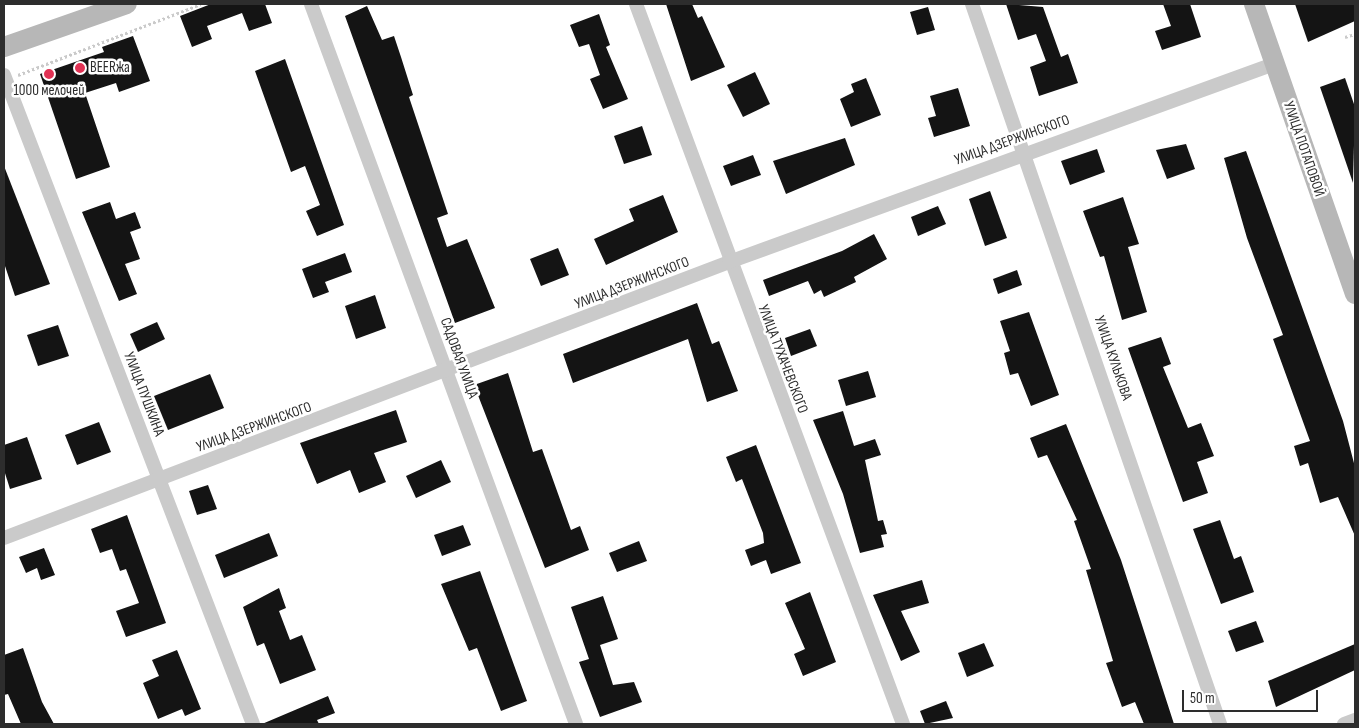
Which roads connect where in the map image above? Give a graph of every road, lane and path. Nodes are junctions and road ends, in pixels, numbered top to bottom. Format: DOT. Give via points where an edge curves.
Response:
graph roads {
  1 [pos="127,4"];
  2 [pos="201,4"];
  3 [pos="311,4"];
  4 [pos="636,4"];
  5 [pos="972,4"];
  6 [pos="1254,4"];
  7 [pos="1355,34"];
  8 [pos="1345,37"];
  9 [pos="4,47"];
  10 [pos="1274,64"];
  11 [pos="5,77"];
  12 [pos="1026,152"];
  13 [pos="729,262"];
  14 [pos="1355,294"];
  15 [pos="447,372"];
  16 [pos="160,479"];
  17 [pos="4,538"];
  18 [pos="1355,720"];
  19 [pos="253,724"];
  20 [pos="576,724"];
  21 [pos="903,724"];
  22 [pos="1220,724"];
  23 [pos="1344,724"];
  1 -- 9 [label="main road"];
  2 -- 11 [label="path"];
  3 -- 15 [label="street, САДОВАЯ УЛИЦА"];
  4 -- 13 [label="street, УЛИЦА ТУХАЧЕВСКОГО"];
  5 -- 12 [label="street, УЛИЦА КУЛЬКОВА"];
  6 -- 10 [label="main road, УЛИЦА ПОТАПОВОЙ"];
  7 -- 8 [label="path"];
  10 -- 12 [label="street, УЛИЦА ДЗЕРЖИНСКОГО"];
  10 -- 14 [label="main road, УЛИЦА ПОТАПОВОЙ"];
  11 -- 16 [label="street, УЛИЦА ПУШКИНА"];
  12 -- 13 [label="street, УЛИЦА ДЗЕРЖИНСКОГО"];
  12 -- 22 [label="street, УЛИЦА КУЛЬКОВА"];
  13 -- 15 [label="street, УЛИЦА ДЗЕРЖИНСКОГО"];
  13 -- 21 [label="street, УЛИЦА ТУХАЧЕВСКОГО"];
  15 -- 16 [label="street, УЛИЦА ДЗЕРЖИНСКОГО"];
  15 -- 20 [label="street, САДОВАЯ УЛИЦА"];
  16 -- 17 [label="street, УЛИЦА ДЗЕРЖИНСКОГО"];
  16 -- 19 [label="street, УЛИЦА ПУШКИНА"];
  18 -- 23 [label="street"];
}
